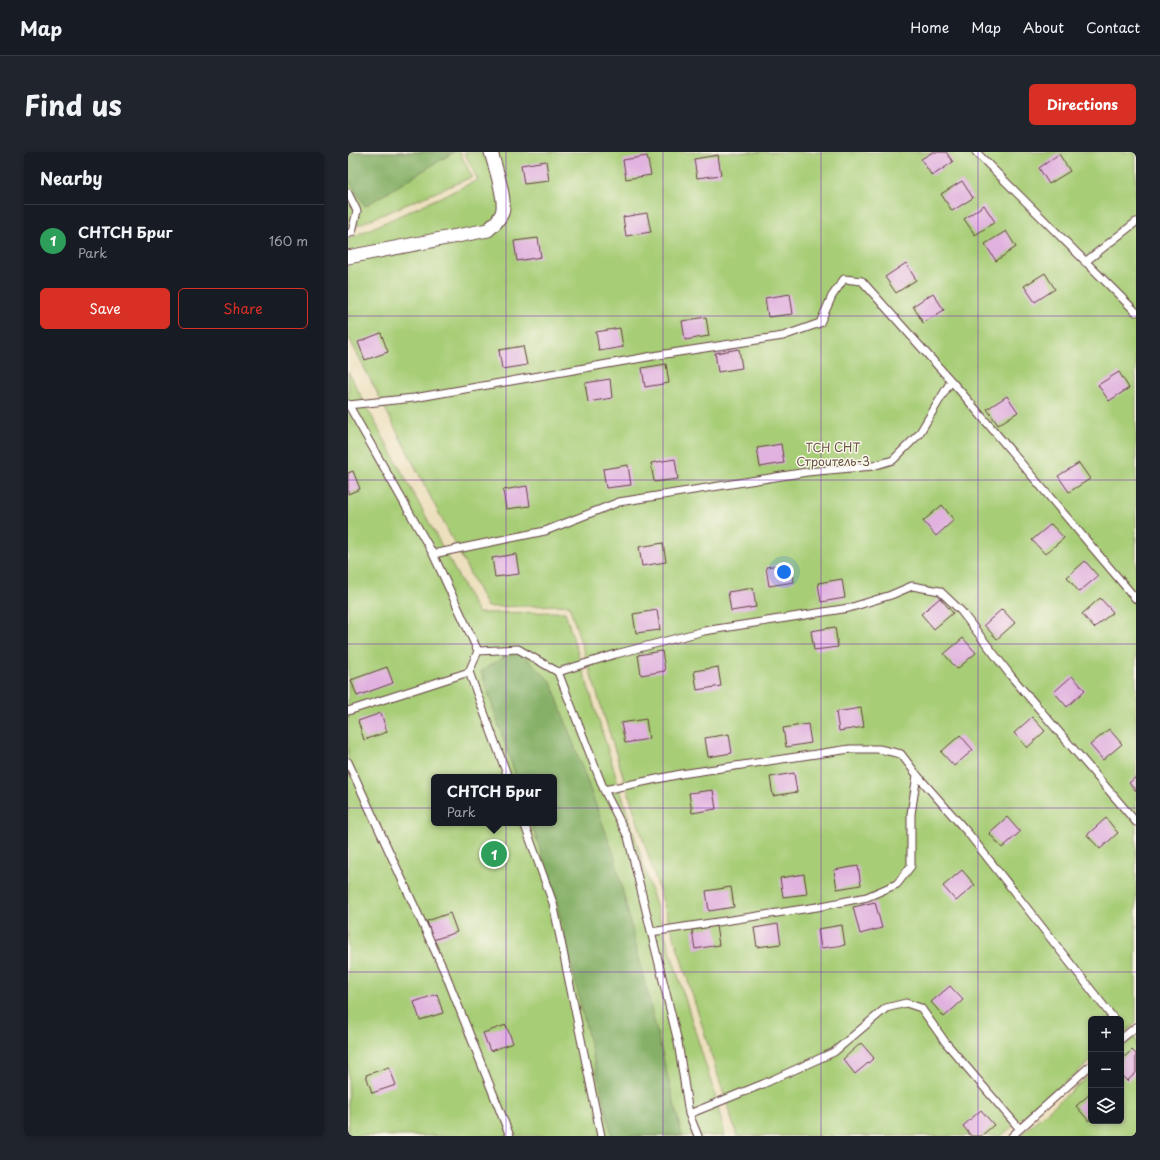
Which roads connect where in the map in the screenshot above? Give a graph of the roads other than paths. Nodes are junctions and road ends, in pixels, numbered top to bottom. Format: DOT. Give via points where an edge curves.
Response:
graph roads {
  1 [pos="491,152"];
  2 [pos="976,152"];
  3 [pos="348,193"];
  4 [pos="1136,222"];
  5 [pos="348,234"];
  6 [pos="348,257"];
  7 [pos="1085,262"];
  8 [pos="1136,312"];
  9 [pos="951,381"];
  10 [pos="348,404"];
  11 [pos="432,554"];
  12 [pos="1136,599"];
  13 [pos="478,651"];
  14 [pos="470,672"];
  15 [pos="558,672"];
  16 [pos="348,711"];
  17 [pos="348,762"];
  18 [pos="507,774"];
  19 [pos="917,775"];
  20 [pos="604,790"];
  21 [pos="1136,822"];
  22 [pos="525,826"];
  23 [pos="651,932"];
  24 [pos="1112,1016"];
  25 [pos="1136,1027"];
  26 [pos="1124,1037"];
  27 [pos="1088,1068"];
  28 [pos="689,1114"];
  29 [pos="1019,1128"];
  30 [pos="510,1136"];
  31 [pos="601,1136"];
  32 [pos="698,1136"];
  33 [pos="1012,1136"];
  1 -- 6 [label="street" via="504,202 502,213 488,230"];
  2 -- 7 [label="lane"];
  3 -- 5 [label="lane" via="357,211 352,232"];
  4 -- 7 [label="lane"];
  7 -- 8 [label="lane"];
  9 -- 10 [label="lane" via="862,281 844,279 832,296 820,323 783,336 414,398"];
  9 -- 11 [label="lane" via="919,434 893,460 873,466 807,472 619,502 545,531"];
  9 -- 12 [label="lane"];
  10 -- 11 [label="lane"];
  11 -- 13 [label="lane"];
  13 -- 14 [label="lane"];
  13 -- 15 [label="lane" via="518,649"];
  14 -- 16 [label="lane"];
  14 -- 18 [label="lane"];
  15 -- 20 [label="lane"];
  15 -- 21 [label="lane" via="704,631 849,608 912,586 940,590 961,611 1011,676"];
  17 -- 30 [label="lane" via="446,975"];
  19 -- 20 [label="lane" via="901,754 879,749 850,749 681,774"];
  19 -- 23 [label="lane" via="911,814 911,866 896,884 867,897 817,907"];
  19 -- 24 [label="lane" via="968,833"];
  20 -- 23 [label="lane" via="628,837"];
  22 -- 31 [label="lane" via="553,903"];
  23 -- 28 [label="lane" via="678,1042"];
  25 -- 26 [label="lane"];
  27 -- 29 [label="lane"];
  28 -- 29 [label="lane" via="834,1052 886,1008 906,1003 921,1008 946,1043"];
  28 -- 32 [label="lane"];
  29 -- 33 [label="lane"];
}
